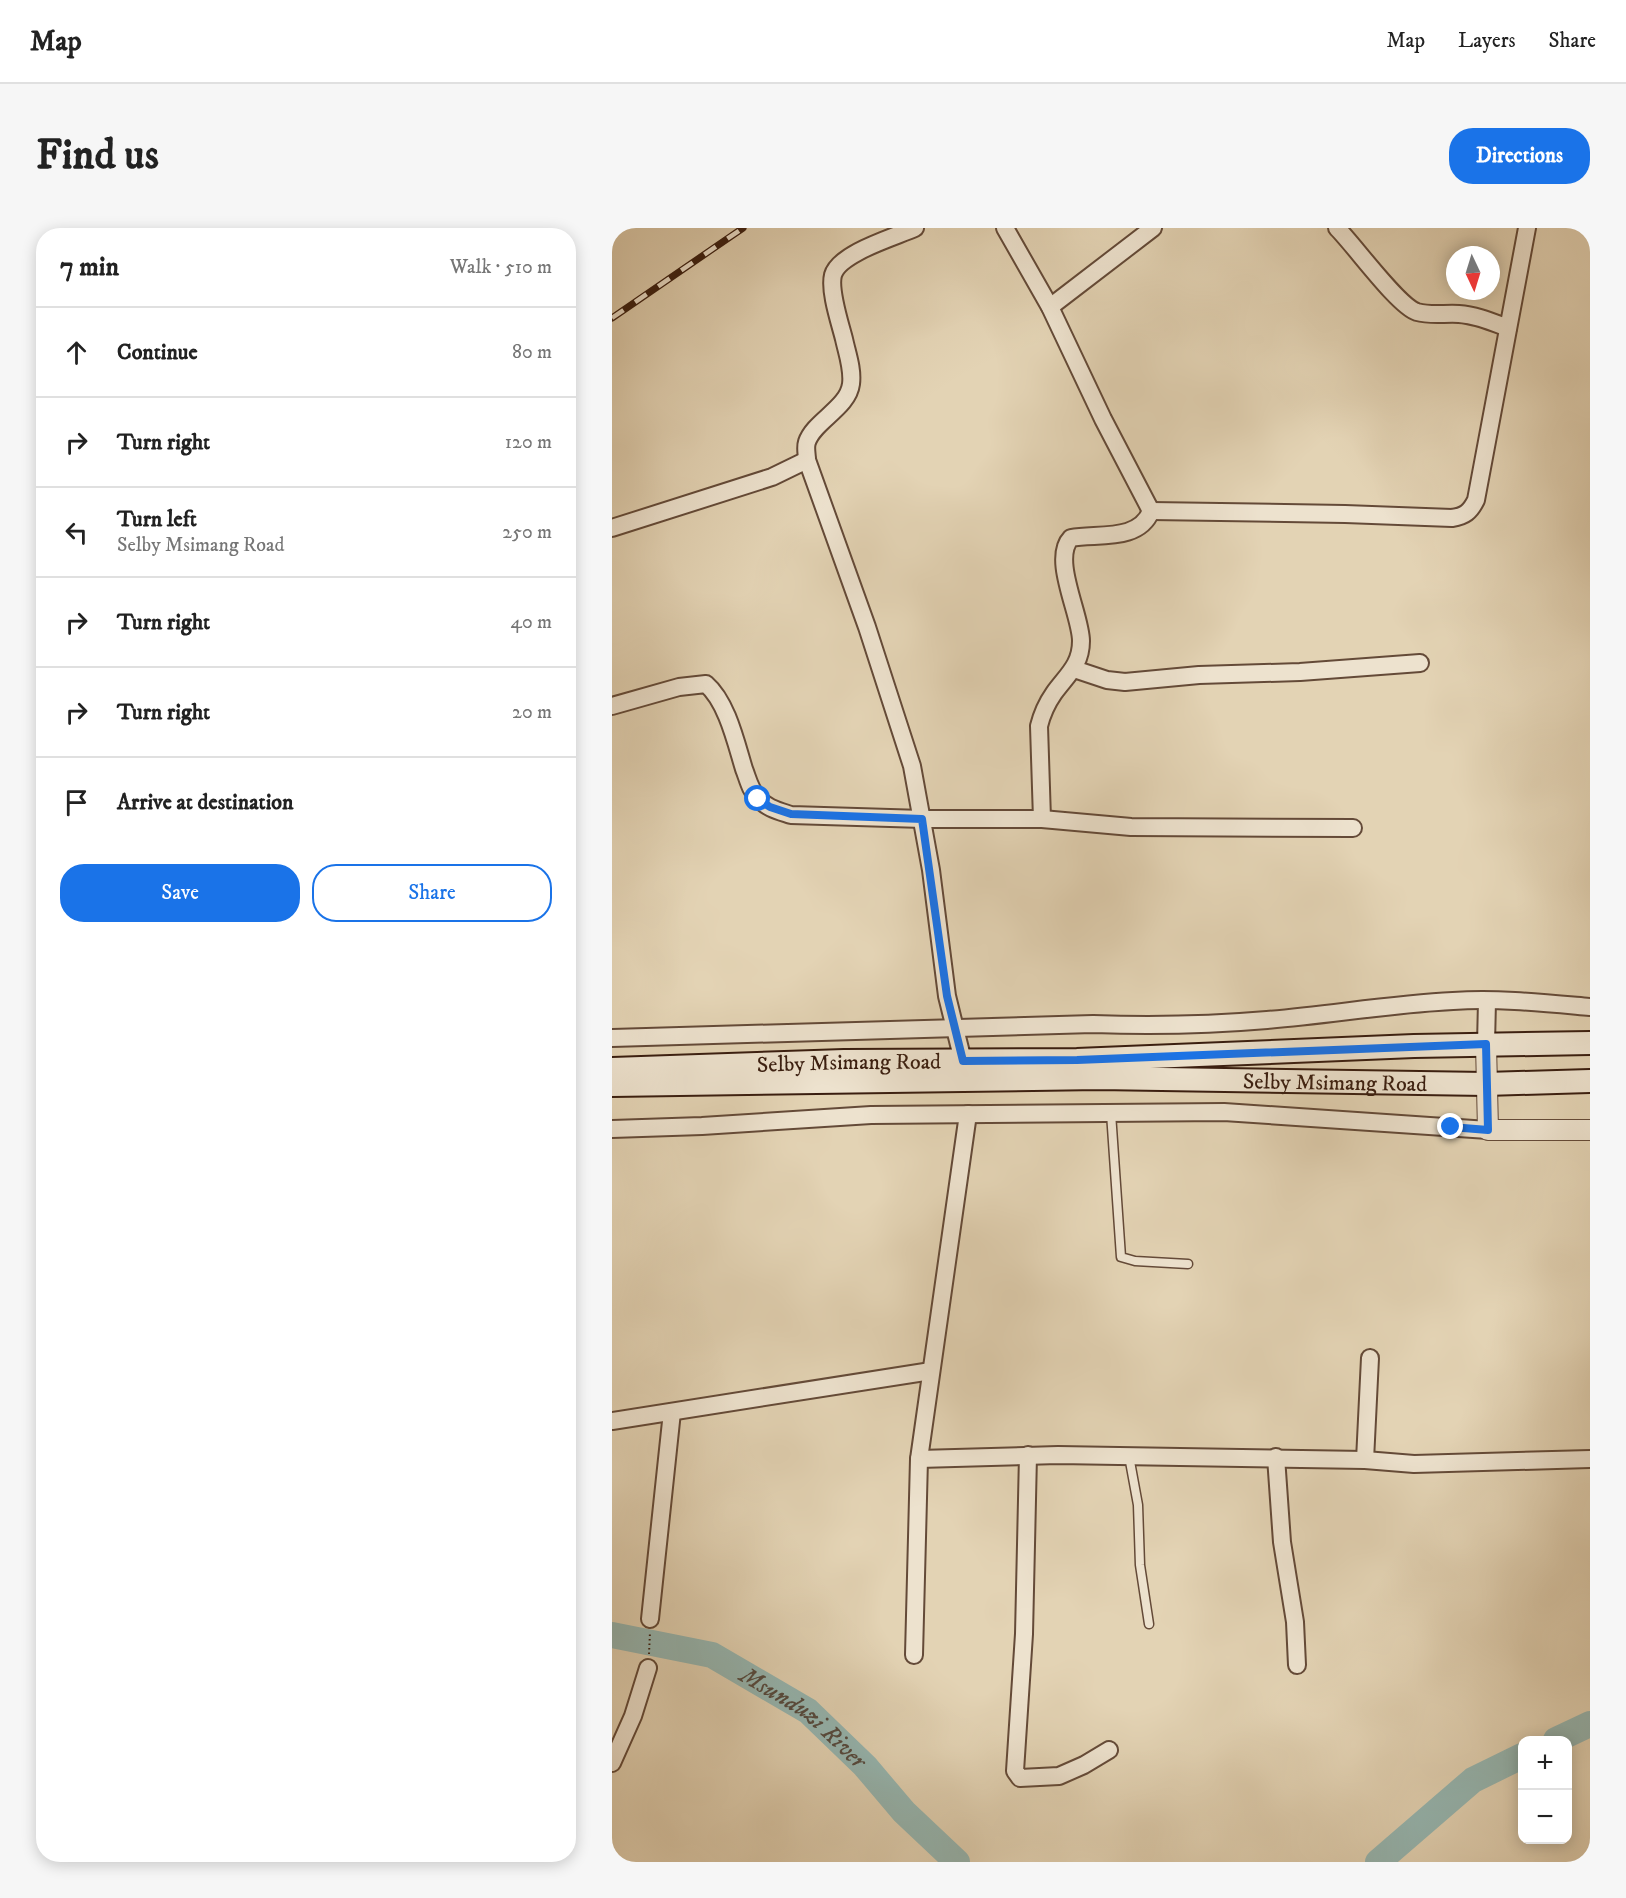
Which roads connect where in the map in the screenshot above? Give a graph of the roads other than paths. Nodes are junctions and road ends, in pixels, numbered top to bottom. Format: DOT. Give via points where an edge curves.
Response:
graph roads {
  1 [pos="915,228"];
  2 [pos="1005,228"];
  3 [pos="1153,228"];
  4 [pos="1337,228"];
  5 [pos="1527,228"];
  6 [pos="1050,307"];
  7 [pos="1508,328"];
  8 [pos="807,460"];
  9 [pos="1151,511"];
  10 [pos="612,528"];
  11 [pos="1420,663"];
  12 [pos="1074,669"];
  13 [pos="612,706"];
  14 [pos="922,819"];
  15 [pos="1042,819"];
  16 [pos="1353,828"];
  17 [pos="1486,1001"];
  18 [pos="1590,1006"];
  19 [pos="954,1030"];
  20 [pos="612,1038"];
  21 [pos="1590,1043"];
  22 [pos="1486,1044"];
  23 [pos="963,1061"];
  24 [pos="612,1069"];
  25 [pos="1590,1081"];
  26 [pos="1486,1084"];
  27 [pos="612,1085"];
  28 [pos="1111,1113"];
  29 [pos="968,1114"];
  30 [pos="612,1129"];
  31 [pos="1488,1130"];
  32 [pos="1590,1130"];
  33 [pos="1188,1264"];
  34 [pos="1370,1358"];
  35 [pos="931,1371"];
  36 [pos="672,1412"];
  37 [pos="612,1421"];
  38 [pos="1028,1455"];
  39 [pos="1129,1456"];
  40 [pos="919,1458"];
  41 [pos="1276,1458"];
  42 [pos="1590,1459"];
  43 [pos="1365,1460"];
  44 [pos="650,1619"];
  45 [pos="1149,1624"];
  46 [pos="914,1655"];
  47 [pos="1297,1665"];
  48 [pos="648,1668"];
  49 [pos="1109,1750"];
  50 [pos="612,1763"];
  1 -- 8 [label="street" via="852,255 834,273 834,295 851,385 840,404 809,438"];
  2 -- 6 [label="street"];
  3 -- 6 [label="street"];
  4 -- 7 [label="street" via="1402,304 1414,311 1437,315 1474,316"];
  5 -- 7 [label="street"];
  6 -- 9 [label="street"];
  7 -- 9 [label="street" via="1476,500 1462,516"];
  8 -- 10 [label="street" via="772,477"];
  8 -- 14 [label="street" via="903,734"];
  9 -- 12 [label="street" via="1143,524 1130,531 1068,541 1065,564 1081,639"];
  11 -- 12 [label="street" via="1125,682"];
  12 -- 15 [label="street" via="1054,693 1039,726"];
  13 -- 14 [label="street" via="679,687 706,684 727,718 750,788 770,807 791,814"];
  14 -- 15 [label="street"];
  14 -- 19 [label="street"];
  15 -- 16 [label="street" via="1131,827"];
  17 -- 18 [label="street"];
  17 -- 19 [label="street" via="1170,1026 1093,1024"];
  17 -- 22 [label="street"];
  19 -- 20 [label="street"];
  19 -- 23 [label="street"];
  21 -- 22 [label="main road, Selby Msimang Road"];
  22 -- 23 [label="main road, Selby Msimang Road"];
  22 -- 26 [label="street"];
  23 -- 24 [label="main road, Selby Msimang Road"];
  25 -- 26 [label="main road, Selby Msimang Road"];
  26 -- 27 [label="main road, Selby Msimang Road" via="1099,1078"];
  26 -- 31 [label="street"];
  28 -- 29 [label="street"];
  28 -- 31 [label="street" via="1224,1112"];
  28 -- 33 [label="lane" via="1121,1257"];
  29 -- 30 [label="street" via="871,1115"];
  29 -- 35 [label="street"];
  31 -- 32 [label="street"];
  34 -- 43 [label="street"];
  35 -- 36 [label="street"];
  35 -- 40 [label="street"];
  36 -- 37 [label="street"];
  36 -- 44 [label="street"];
  38 -- 39 [label="street"];
  38 -- 40 [label="street"];
  38 -- 49 [label="street" via="1024,1634 1015,1771 1020,1778 1059,1776"];
  39 -- 41 [label="street"];
  39 -- 45 [label="lane" via="1138,1505 1140,1565"];
  40 -- 46 [label="street"];
  41 -- 43 [label="street"];
  41 -- 47 [label="street"];
  42 -- 43 [label="street" via="1414,1464"];
  48 -- 50 [label="street"];
}
